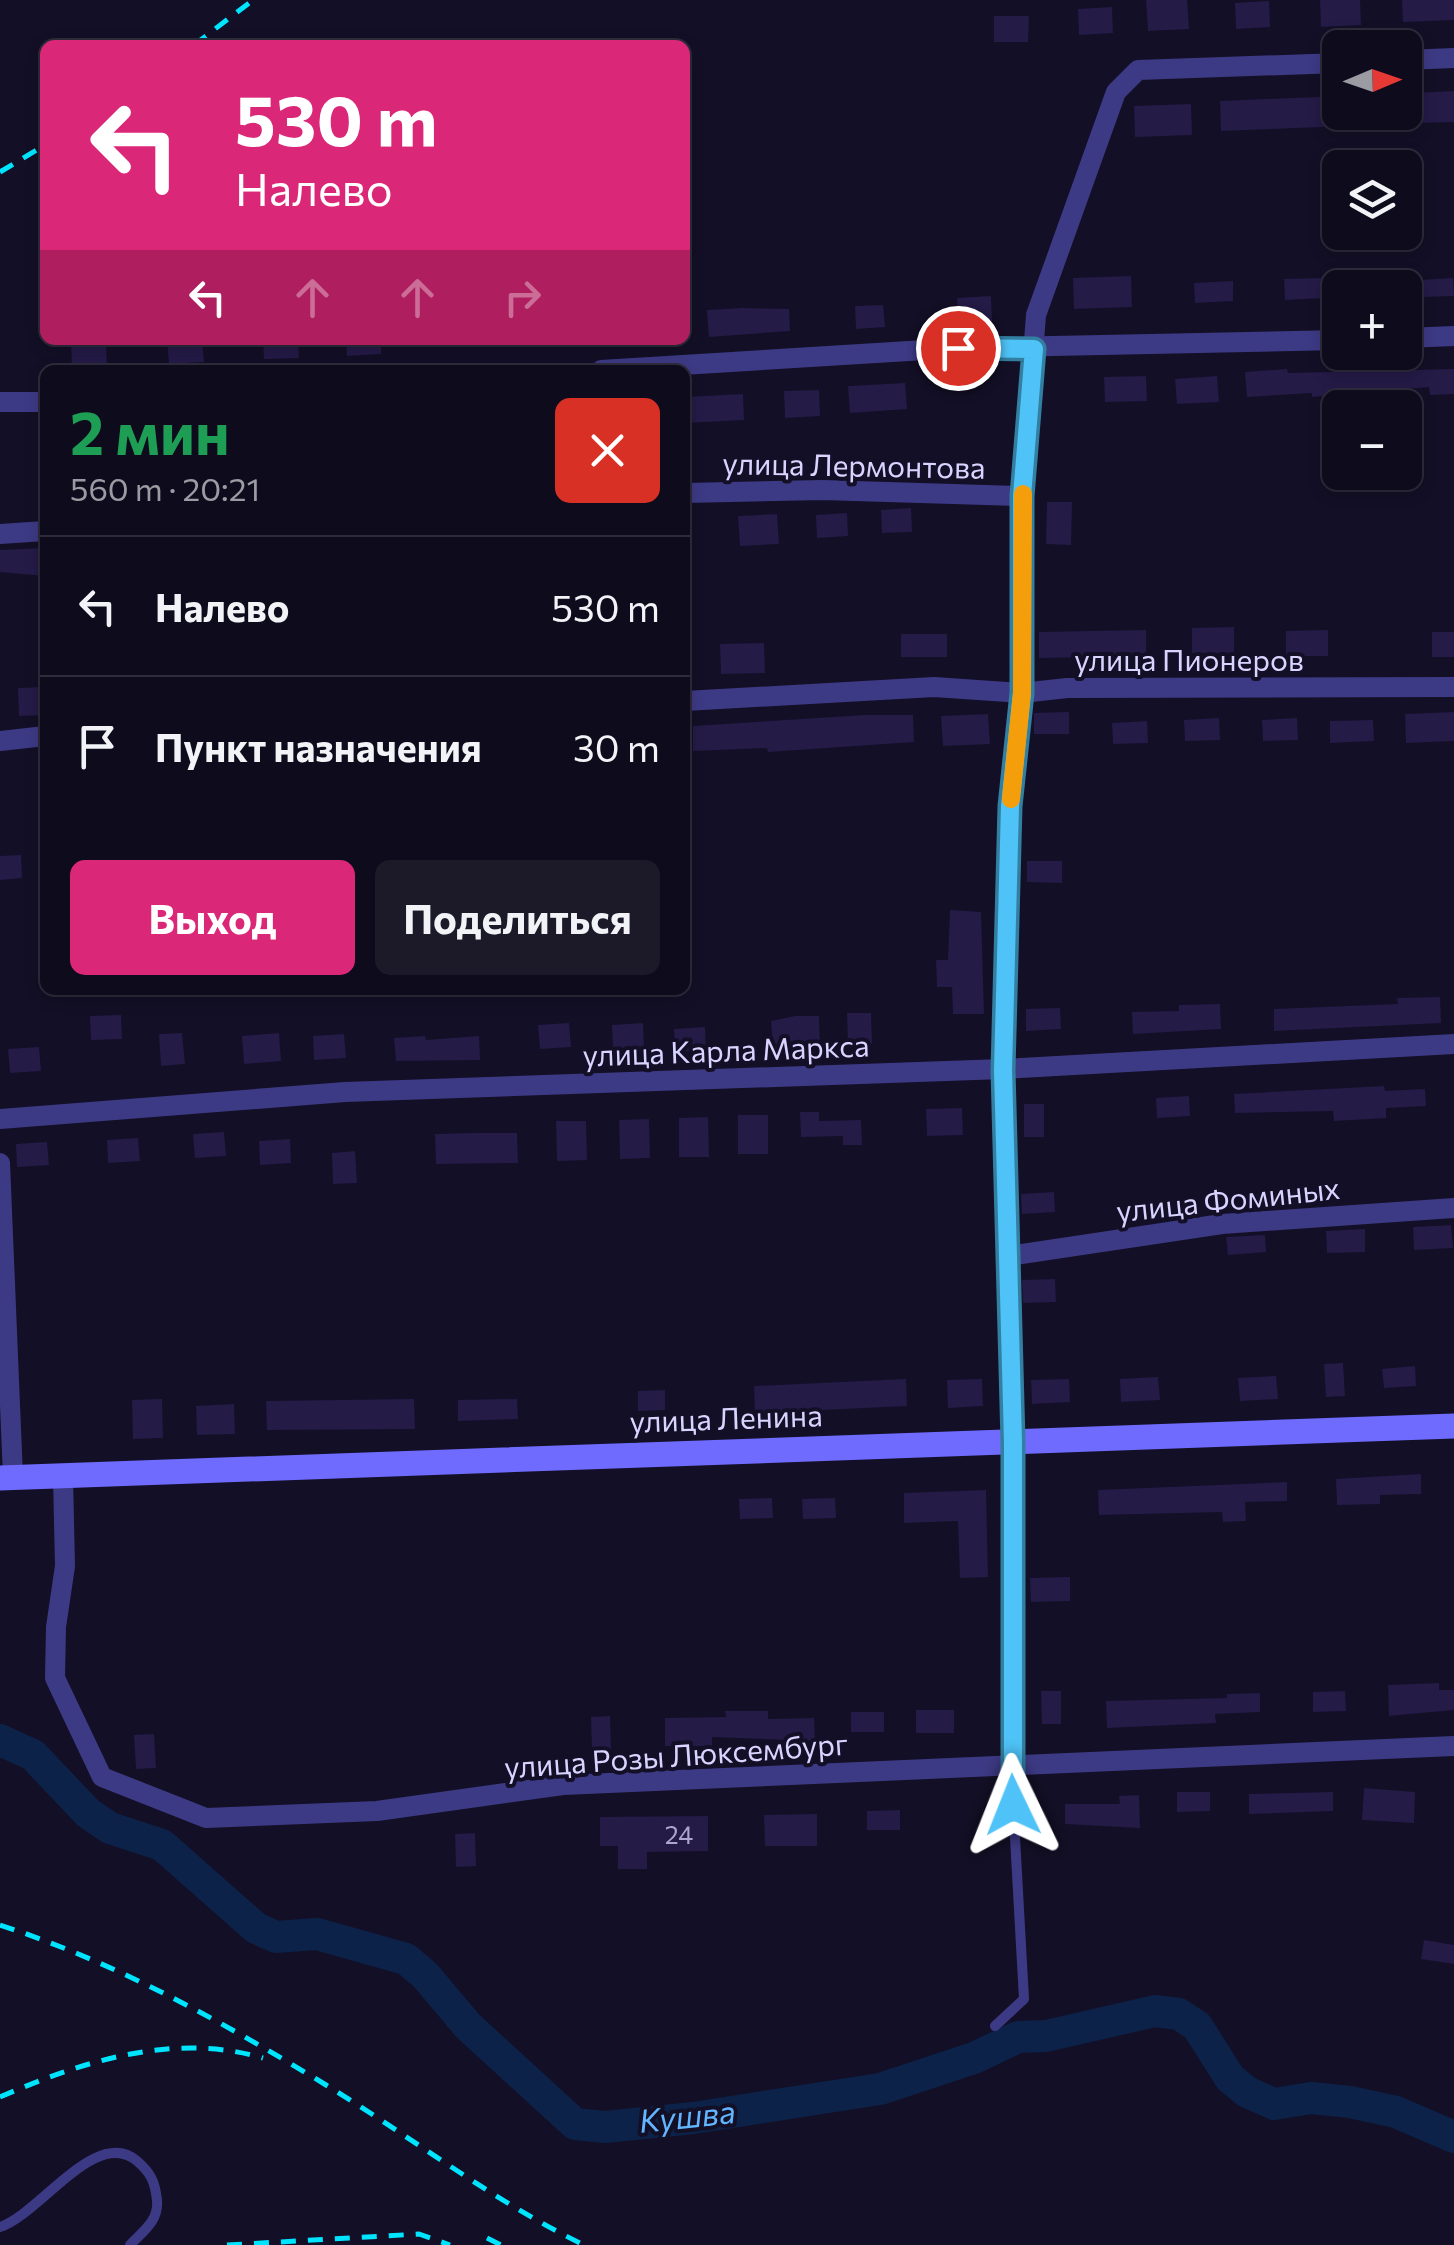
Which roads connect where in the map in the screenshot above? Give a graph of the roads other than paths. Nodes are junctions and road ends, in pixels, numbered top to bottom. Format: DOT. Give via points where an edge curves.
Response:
graph roads {
  1 [pos="1454,58"];
  2 [pos="1422,59"];
  3 [pos="1322,63"];
  4 [pos="1454,336"];
  5 [pos="1422,337"];
  6 [pos="1322,341"];
  7 [pos="1034,349"];
  8 [pos="682,365"];
  9 [pos="0,402"];
  10 [pos="40,402"];
  11 [pos="690,492"];
  12 [pos="1022,496"];
  13 [pos="40,530"];
  14 [pos="0,534"];
  15 [pos="1454,687"];
  16 [pos="1022,693"];
  17 [pos="690,701"];
  18 [pos="40,737"];
  19 [pos="0,741"];
  20 [pos="1454,1044"];
  21 [pos="1003,1070"];
  22 [pos="0,1119"];
  23 [pos="0,1164"];
  24 [pos="1454,1208"];
  25 [pos="1008,1256"];
  26 [pos="1454,1426"];
  27 [pos="1013,1442"];
  28 [pos="63,1476"];
  29 [pos="6,1477"];
  30 [pos="1454,1746"];
  31 [pos="1011,1766"];
  32 [pos="995,2026"];
  33 [pos="0,2227"];
  34 [pos="130,2245"];
  1 -- 2 [label="street"];
  3 -- 7 [label="street" via="1138,70 1116,92 1036,315"];
  4 -- 5 [label="street"];
  6 -- 7 [label="street"];
  7 -- 8 [label="street"];
  7 -- 12 [label="street"];
  9 -- 10 [label="street"];
  11 -- 12 [label="street, улица Лермонтова"];
  12 -- 16 [label="street"];
  13 -- 14 [label="street"];
  15 -- 16 [label="street, улица Пионеров"];
  16 -- 17 [label="street, улица Пионеров" via="934,687"];
  16 -- 21 [label="street" via="1010,806"];
  18 -- 19 [label="street"];
  20 -- 21 [label="street, улица Карла Маркса"];
  21 -- 22 [label="street, улица Карла Маркса" via="345,1092"];
  21 -- 25 [label="street"];
  23 -- 29 [label="street"];
  24 -- 25 [label="street, улица Фоминых" via="1222,1224"];
  25 -- 27 [label="street"];
  26 -- 27 [label="main road, улица Ленина"];
  27 -- 28 [label="main road, улица Ленина"];
  27 -- 31 [label="street"];
  28 -- 29 [label="main road, улица Ленина"];
  28 -- 31 [label="street, улица Розы Люксембург" via="56,1678 102,1777 206,1818 377,1811 562,1786"];
  30 -- 31 [label="street, улица Розы Люксембург"];
  31 -- 32 [label="lane" via="1024,1999"];
  33 -- 34 [label="lane" via="55,2191 87,2159 113,2152 132,2157 156,2181 158,2208"];
}
